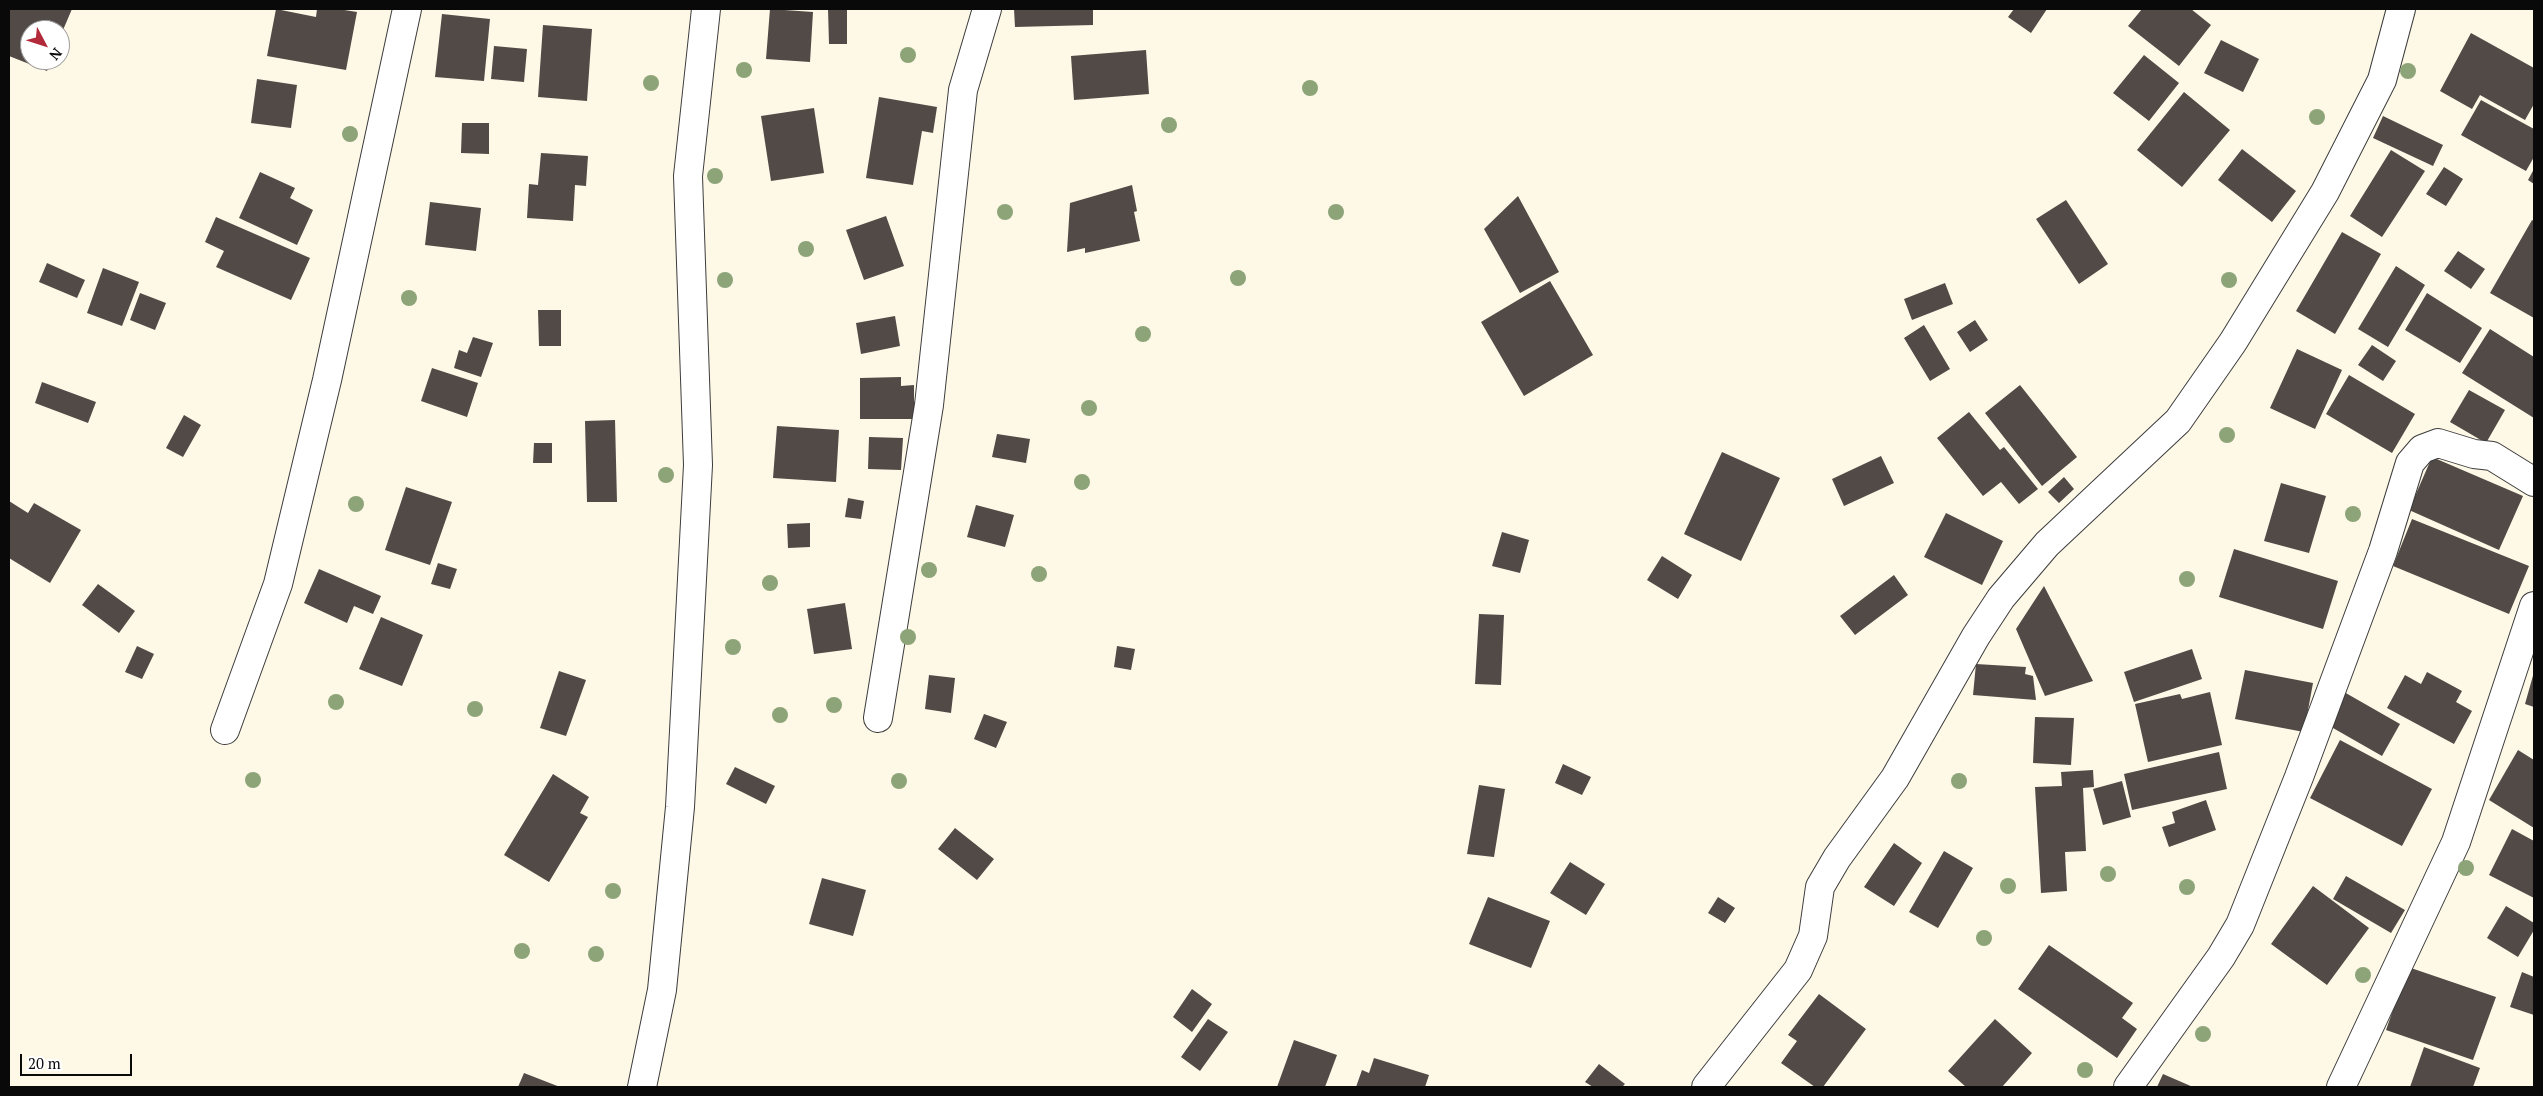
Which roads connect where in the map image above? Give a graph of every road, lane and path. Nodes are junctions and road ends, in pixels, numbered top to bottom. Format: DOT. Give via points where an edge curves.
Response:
graph roads {
  1 [pos="407,9"];
  2 [pos="706,9"];
  3 [pos="987,9"];
  4 [pos="2402,9"];
  5 [pos="2534,482"];
  6 [pos="2534,606"];
  7 [pos="878,718"];
  8 [pos="225,730"];
  9 [pos="642,1087"];
  10 [pos="1706,1087"];
  11 [pos="2128,1087"];
  12 [pos="2341,1087"];
  1 -- 8 [label="street" via="327,380 278,584"];
  2 -- 9 [label="street" via="688,176 698,465 680,807 662,990"];
  3 -- 7 [label="street" via="963,90 929,405"];
  4 -- 10 [label="street" via="2382,80 2325,192 2232,342 2178,421 2047,544 2001,598 1895,778 1820,887 1813,936 1798,970"];
  5 -- 11 [label="street" via="2492,456 2438,443 2422,449 2410,463 2380,560 2240,925 2221,957"];
  6 -- 12 [label="street" via="2456,842"];
}
